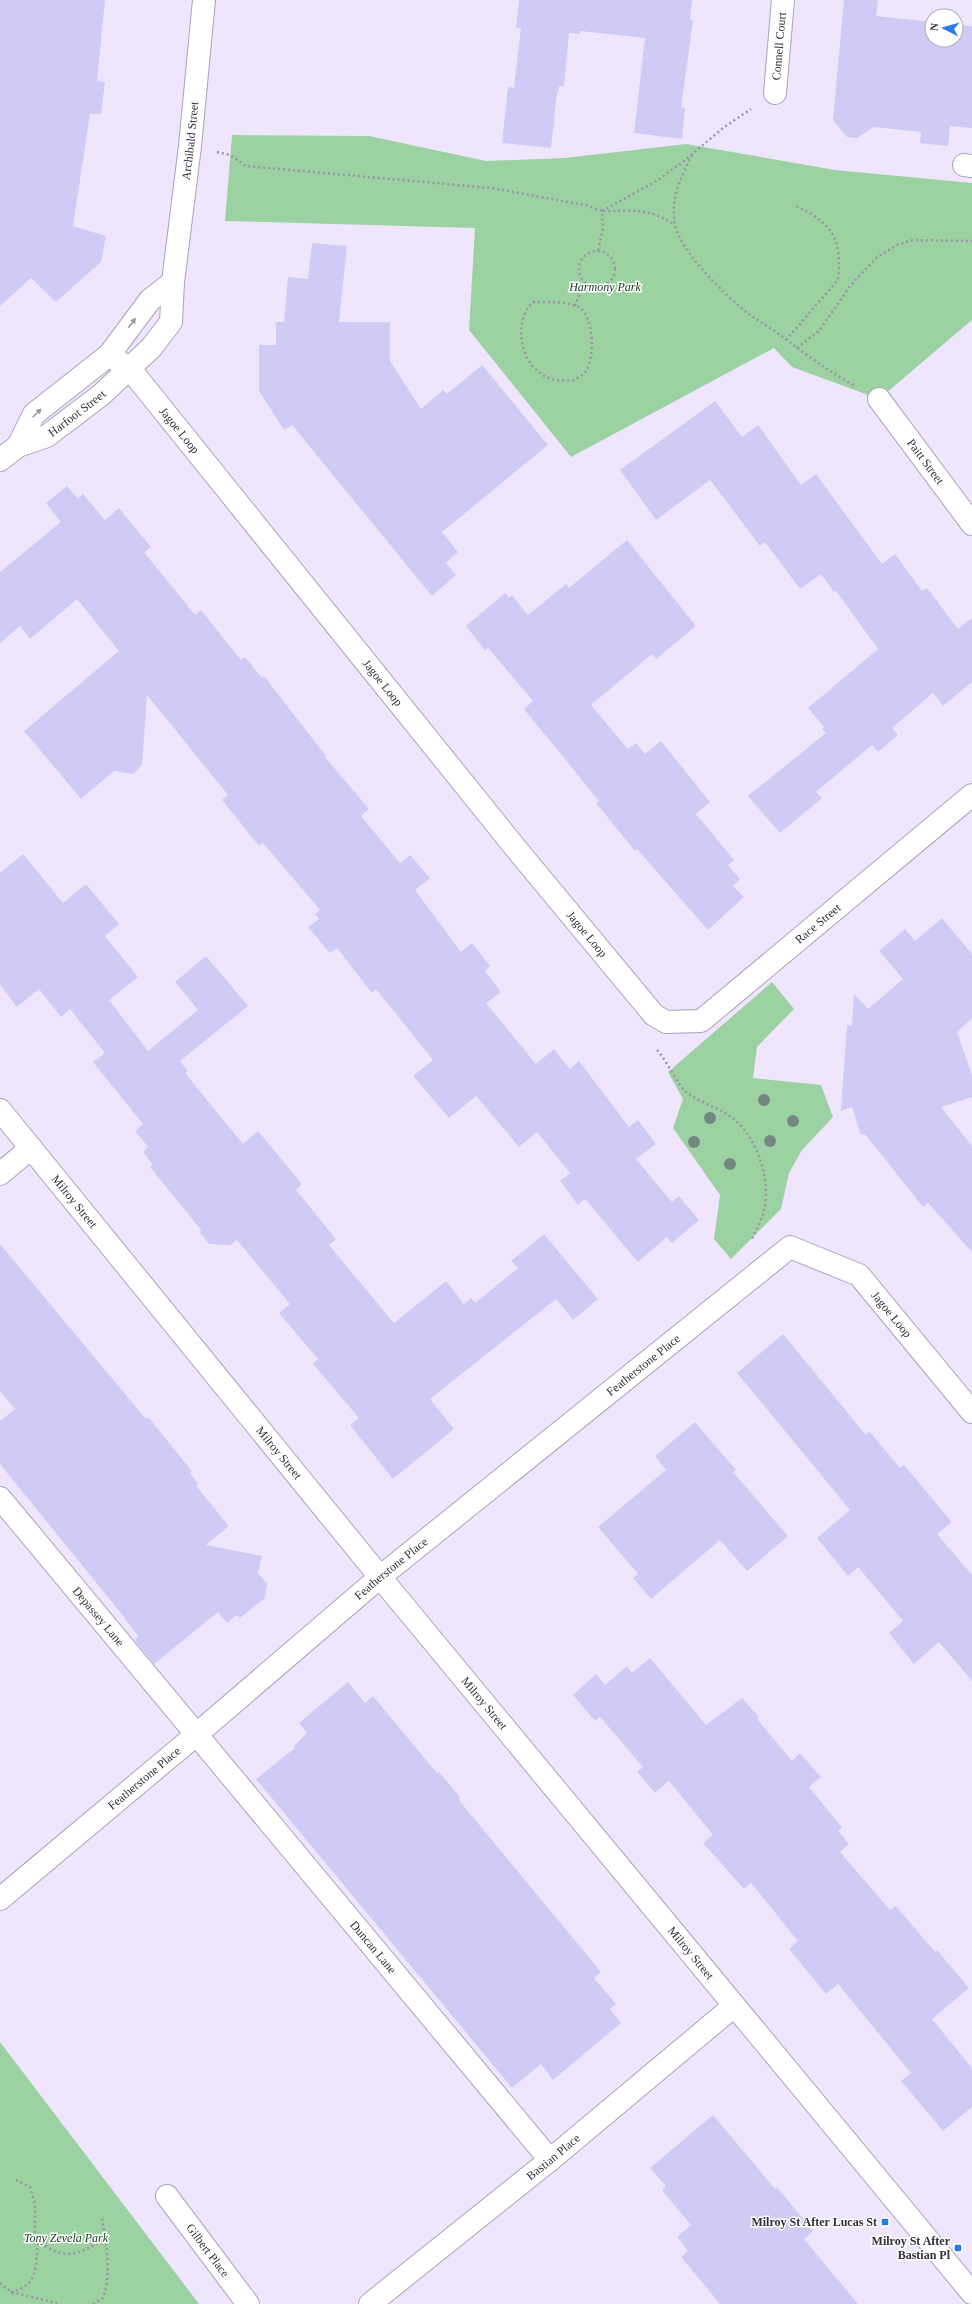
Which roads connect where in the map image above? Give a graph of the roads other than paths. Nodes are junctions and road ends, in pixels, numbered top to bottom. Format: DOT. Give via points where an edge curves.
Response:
graph roads {
  1 [pos="204,0"];
  2 [pos="783,0"];
  3 [pos="775,93"];
  4 [pos="173,282"];
  5 [pos="109,355"];
  6 [pos="130,369"];
  7 [pos="880,399"];
  8 [pos="18,446"];
  9 [pos="0,460"];
  10 [pos="972,524"];
  11 [pos="972,795"];
  12 [pos="654,1015"];
  13 [pos="0,1110"];
  14 [pos="32,1148"];
  15 [pos="0,1174"];
  16 [pos="790,1247"];
  17 [pos="972,1412"];
  18 [pos="0,1498"];
  19 [pos="380,1577"];
  20 [pos="198,1734"];
  21 [pos="0,1899"];
  22 [pos="734,2006"];
  23 [pos="550,2160"];
  24 [pos="166,2196"];
  25 [pos="972,2293"];
  26 [pos="248,2304"];
  27 [pos="370,2304"];
  1 -- 4 [label="street, Archibald Street" via="190,146"];
  2 -- 3 [label="street, Connell Court"];
  5 -- 4 [label="street, one-way" via="150,300"];
  4 -- 6 [label="street, Archibald Street" via="171,322 151,348"];
  5 -- 6 [label="street, Jagoe Loop"];
  8 -- 5 [label="street, Harfoot Street, one-way" via="34,414"];
  6 -- 8 [label="street, Harfoot Street" via="101,395 47,436"];
  6 -- 12 [label="street, Jagoe Loop" via="518,851"];
  7 -- 10 [label="street, Paitt Street"];
  8 -- 9 [label="street, Harfoot Street"];
  11 -- 12 [label="street, Race Street" via="701,1021 666,1022"];
  13 -- 14 [label="street, Milroy Street"];
  14 -- 15 [label="street"];
  14 -- 19 [label="street, Milroy Street"];
  16 -- 17 [label="street, Jagoe Loop" via="859,1275"];
  16 -- 19 [label="street, Featherstone Place"];
  18 -- 20 [label="street, Depassey Lane"];
  19 -- 20 [label="street, Featherstone Place"];
  19 -- 22 [label="street, Milroy Street"];
  20 -- 21 [label="street, Featherstone Place"];
  20 -- 23 [label="street, Duncan Lane"];
  22 -- 23 [label="street, Bastian Place"];
  22 -- 25 [label="street, Milroy Street"];
  23 -- 27 [label="street, Bastian Place"];
  24 -- 26 [label="street, Gilbert Place"];
}
